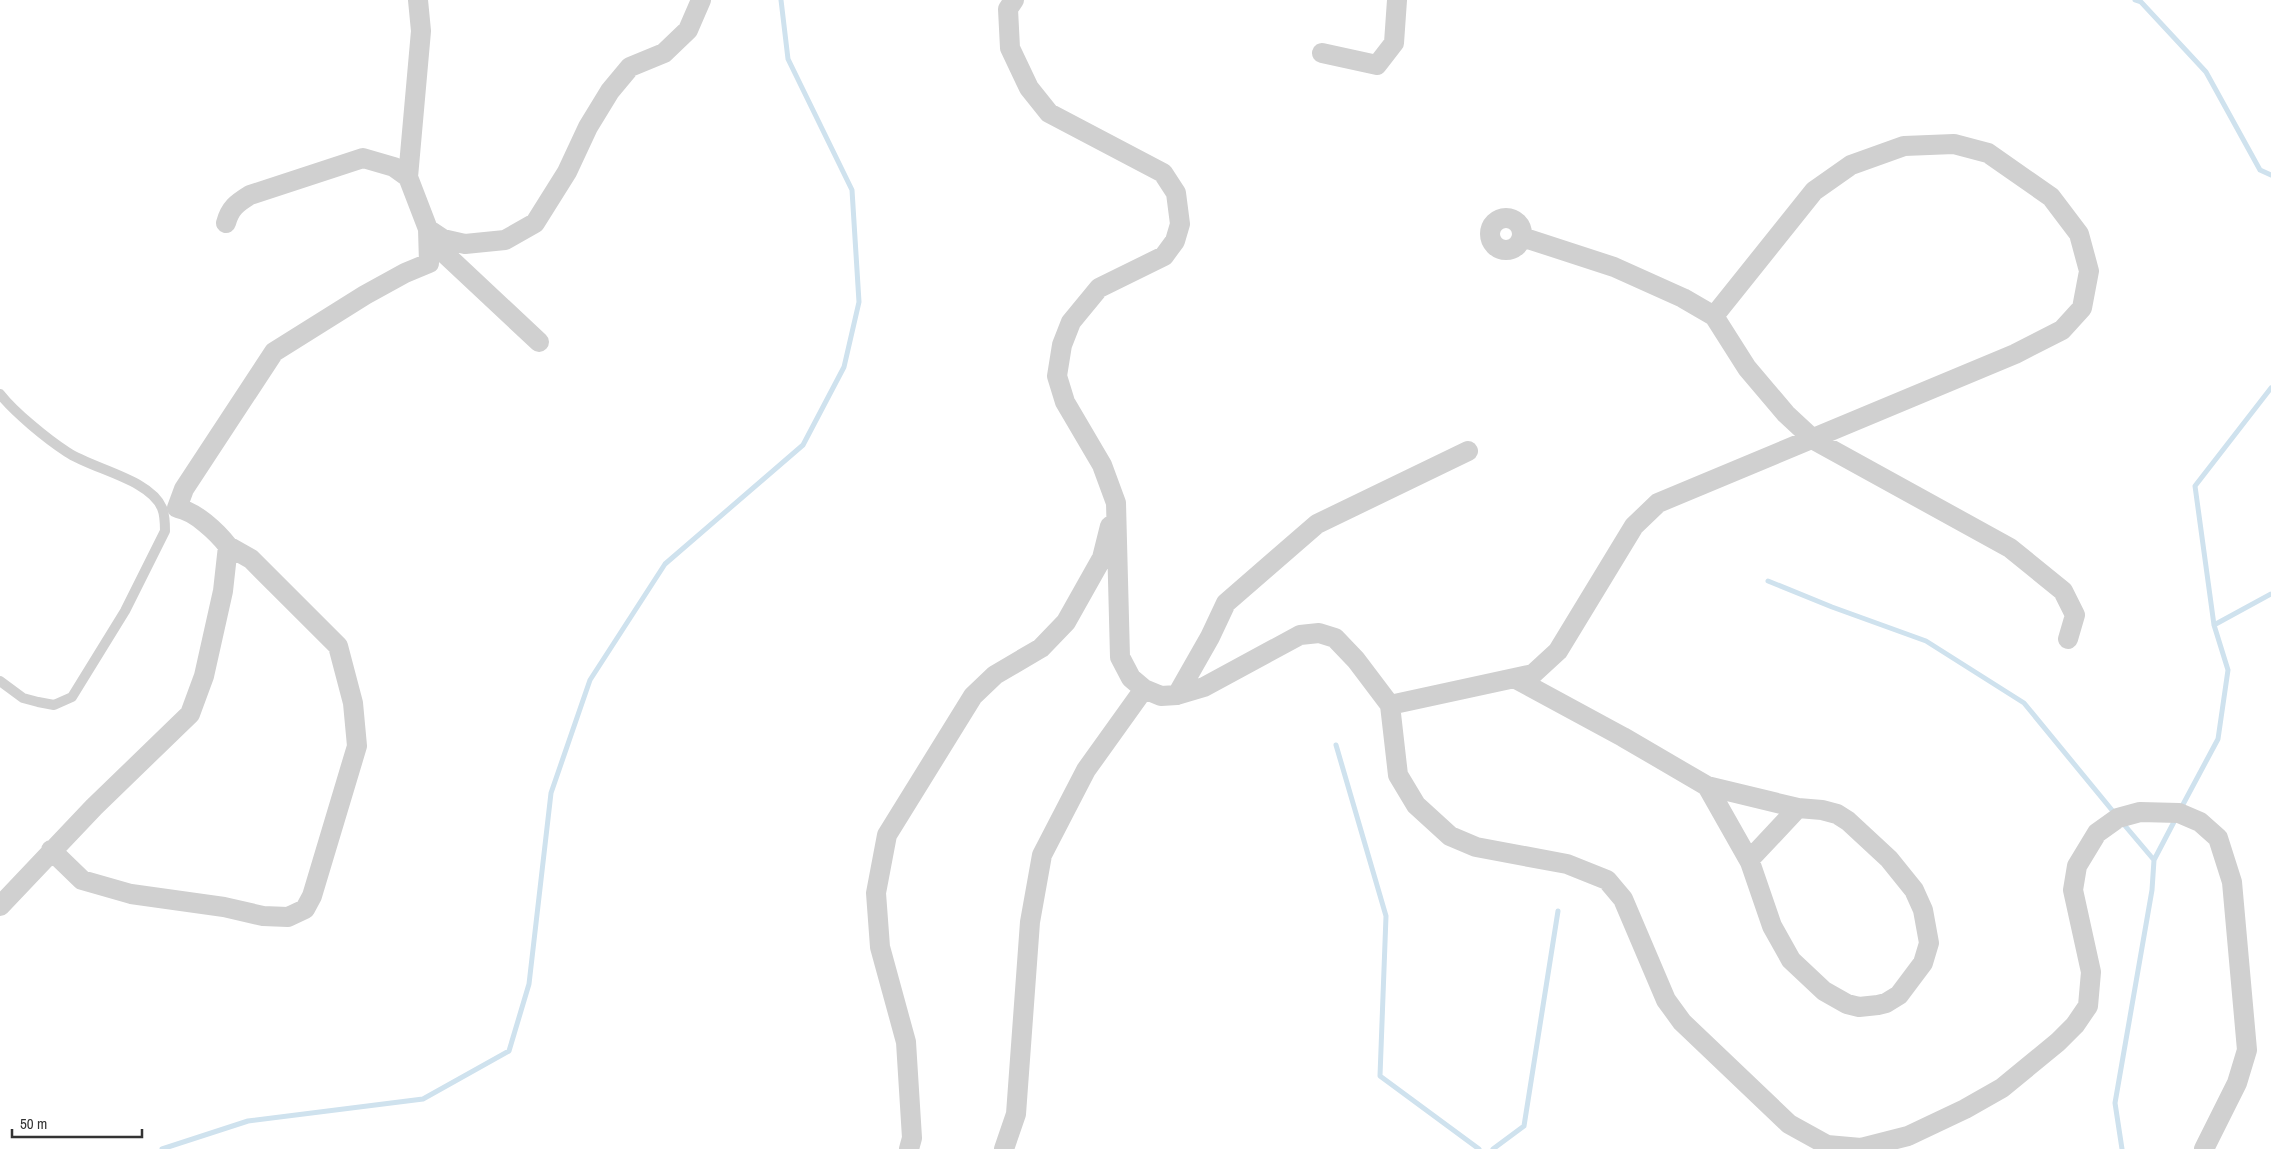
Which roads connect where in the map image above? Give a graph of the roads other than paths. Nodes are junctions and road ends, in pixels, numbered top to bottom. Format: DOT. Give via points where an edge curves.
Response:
graph roads {
  1 [pos="418,0"];
  2 [pos="701,0"];
  3 [pos="1014,0"];
  4 [pos="1397,0"];
  5 [pos="1322,53"];
  6 [pos="408,177"];
  7 [pos="226,223"];
  8 [pos="428,229"];
  9 [pos="1522,237"];
  10 [pos="465,244"];
  11 [pos="437,258"];
  12 [pos="1714,316"];
  13 [pos="539,342"];
  14 [pos="0,394"];
  15 [pos="1814,440"];
  16 [pos="1468,451"];
  17 [pos="1116,503"];
  18 [pos="170,512"];
  19 [pos="228,546"];
  20 [pos="2068,639"];
  21 [pos="1514,678"];
  22 [pos="0,681"];
  23 [pos="1144,689"];
  24 [pos="1177,695"];
  25 [pos="1390,705"];
  26 [pos="1707,786"];
  27 [pos="1798,808"];
  28 [pos="52,850"];
  29 [pos="1750,862"];
  30 [pos="0,906"];
  31 [pos="1789,1124"];
  32 [pos="910,1149"];
  33 [pos="1004,1149"];
  34 [pos="1806,1149"];
  35 [pos="2204,1149"];
  1 -- 6 [label="street" via="421,31"];
  2 -- 10 [label="street" via="688,30 664,52 630,67 610,91 588,127 567,172 535,222 505,240"];
  3 -- 17 [label="street" via="1008,9 1010,48 1028,88 1049,112 1163,173 1176,193 1180,224 1175,241 1164,256 1099,288 1072,322 1062,345 1058,376 1064,402 1102,465"];
  4 -- 5 [label="street" via="1394,43 1377,65"];
  6 -- 7 [label="street" via="394,167 363,158 250,195 235,204"];
  6 -- 8 [label="street"];
  8 -- 10 [label="street" via="442,240"];
  8 -- 11 [label="street"];
  9 -- 12 [label="street" via="1614,267 1683,298"];
  10 -- 11 [label="street"];
  11 -- 13 [label="street"];
  11 -- 18 [label="street" via="365,295 274,352"];
  12 -- 15 [label="street" via="1747,368 1786,414"];
  12 -- 15 [label="street" via="1814,190 1851,164 1904,146 1954,144 1988,153 2051,197 2079,234 2089,271 2082,308 2062,330 2015,354"];
  14 -- 18 [label="lane" via="66,452 139,484"];
  15 -- 20 [label="street" via="2010,548 2063,591 2075,615"];
  15 -- 21 [label="street" via="1658,503 1634,526 1558,651 1533,674"];
  16 -- 24 [label="street" via="1317,524 1226,603"];
  17 -- 23 [label="street" via="1120,657 1131,678"];
  17 -- 32 [label="street" via="1102,558 1066,622 1041,648 995,675 973,696 887,835 876,893 880,947 906,1042"];
  18 -- 19 [label="street" via="185,509 217,532"];
  18 -- 22 [label="lane" via="125,611 72,697 54,705 38,702 23,698"];
  19 -- 28 [label="street" via="223,591 204,676 190,714"];
  19 -- 28 [label="street" via="251,559 338,646 353,703 357,746 312,896 305,909 288,917 263,916 131,894 82,880"];
  21 -- 25 [label="street"];
  21 -- 26 [label="street"];
  23 -- 24 [label="street" via="1161,696"];
  23 -- 33 [label="street" via="1086,770 1042,855 1030,922 1016,1114"];
  24 -- 25 [label="street" via="1204,687 1300,635 1319,633 1335,638"];
  25 -- 31 [label="street" via="1398,775 1416,805 1450,836 1476,847 1567,864 1607,880 1623,899 1666,1000 1682,1022"];
  26 -- 27 [label="street"];
  26 -- 29 [label="street"];
  27 -- 29 [label="street"];
  27 -- 29 [label="street" via="1837,814 1848,821 1874,844 1914,890 1929,943 1923,963 1910,983 1894,999 1871,1006 1847,1004 1824,991 1792,960 1772,926"];
  28 -- 30 [label="street"];
  31 -- 34 [label="street"];
  31 -- 35 [label="street" via="1827,1145 1861,1148 1908,1136 2002,1088 2058,1042 2088,1006 2091,972 2073,890 2077,866 2097,833 2118,818 2140,812 2179,812 2200,822 2218,838 2232,882 2247,1050 2237,1082"];
}
